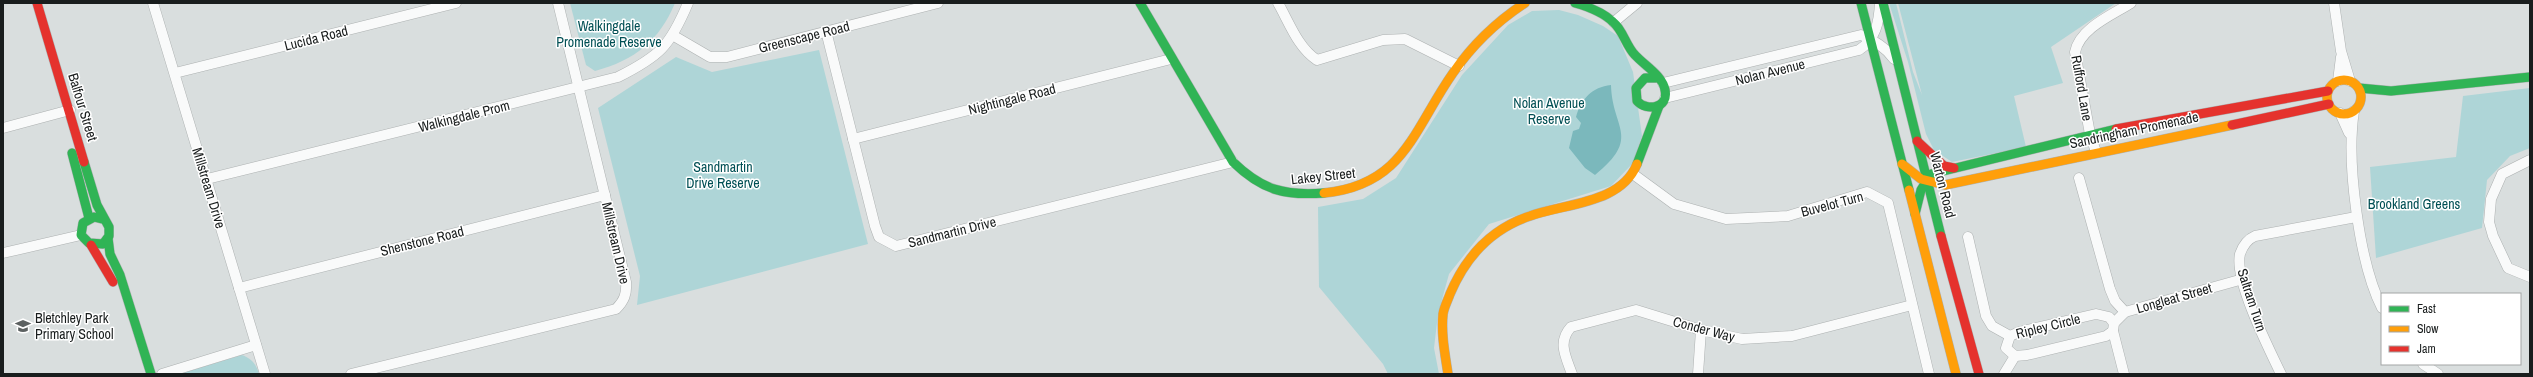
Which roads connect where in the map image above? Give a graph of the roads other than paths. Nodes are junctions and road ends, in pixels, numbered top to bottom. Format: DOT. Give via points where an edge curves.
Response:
graph roads {
  1 [pos="27,3"];
  2 [pos="37,3"];
  3 [pos="153,3"];
  4 [pos="456,3"];
  5 [pos="558,3"];
  6 [pos="688,3"];
  7 [pos="938,3"];
  8 [pos="1140,3"];
  9 [pos="1278,3"];
  10 [pos="1525,3"];
  11 [pos="1575,3"];
  12 [pos="1637,3"];
  13 [pos="1861,3"];
  14 [pos="1881,3"];
  15 [pos="2131,3"];
  16 [pos="2334,3"];
  17 [pos="1614,22"];
  18 [pos="826,31"];
  19 [pos="674,36"];
  20 [pos="1870,39"];
  21 [pos="2342,51"];
  22 [pos="47,52"];
  23 [pos="1634,54"];
  24 [pos="1171,59"];
  25 [pos="1898,65"];
  26 [pos="1459,66"];
  27 [pos="175,73"];
  28 [pos="2530,77"];
  29 [pos="1659,81"];
  30 [pos="2338,81"];
  31 [pos="2350,81"];
  32 [pos="1637,85"];
  33 [pos="579,88"];
  34 [pos="2359,88"];
  35 [pos="2328,91"];
  36 [pos="2391,91"];
  37 [pos="1662,102"];
  38 [pos="2360,102"];
  39 [pos="1639,104"];
  40 [pos="2329,104"];
  41 [pos="2354,111"];
  42 [pos="65,112"];
  43 [pos="2340,113"];
  44 [pos="3,128"];
  45 [pos="1648,131"];
  46 [pos="2090,134"];
  47 [pos="853,139"];
  48 [pos="2352,139"];
  49 [pos="1917,141"];
  50 [pos="2096,152"];
  51 [pos="2530,160"];
  52 [pos="1233,162"];
  53 [pos="1902,164"];
  54 [pos="1954,168"];
  55 [pos="1633,174"];
  56 [pos="2079,178"];
  57 [pos="207,180"];
  58 [pos="1926,182"];
  59 [pos="605,194"];
  60 [pos="1915,214"];
  61 [pos="2356,217"];
  62 [pos="89,218"];
  63 [pos="102,219"];
  64 [pos="81,235"];
  65 [pos="1968,237"];
  66 [pos="108,238"];
  67 [pos="91,245"];
  68 [pos="3,253"];
  69 [pos="2530,277"];
  70 [pos="2243,279"];
  71 [pos="239,288"];
  72 [pos="1912,305"];
  73 [pos="2381,305"];
  74 [pos="2125,312"];
  75 [pos="2114,327"];
  76 [pos="1701,330"];
  77 [pos="2010,336"];
  78 [pos="256,345"];
  79 [pos="2015,356"];
  80 [pos="142,374"];
  81 [pos="151,374"];
  82 [pos="162,374"];
  83 [pos="265,374"];
  84 [pos="351,374"];
  85 [pos="1448,374"];
  86 [pos="1572,374"];
  87 [pos="1698,374"];
  88 [pos="1929,374"];
  89 [pos="1956,374"];
  90 [pos="1979,374"];
  91 [pos="2004,374"];
  92 [pos="2124,374"];
  93 [pos="2281,374"];
  1 -- 22 [label="street, Balfour Street"];
  2 -- 22 [label="street, Balfour Street"];
  3 -- 27 [label="street, Millstream Drive"];
  4 -- 27 [label="street, Lucida Road"];
  5 -- 33 [label="street, Millstream Drive"];
  6 -- 19 [label="street, Walkingdale Prom"];
  7 -- 18 [label="street, Greenscape Road"];
  8 -- 24 [label="street, Lakey Street"];
  9 -- 26 [label="street" via="1308,55 1317,60 1395,38 1404,39"];
  10 -- 26 [label="street, Lakey Street" via="1506,13 1478,39"];
  11 -- 17 [label="street" via="1593,8"];
  12 -- 17 [label="street"];
  13 -- 20 [label="street"];
  14 -- 20 [label="street, Nolan Avenue" via="1878,25"];
  14 -- 25 [label="street, Warton Road"];
  15 -- 46 [label="street, Rufford Lane" via="2083,34 2077,42 2075,52"];
  16 -- 21 [label="street"];
  17 -- 23 [label="street"];
  18 -- 19 [label="street, Greenscape Road" via="727,57 710,57"];
  18 -- 47 [label="street, Sandmartin Drive"];
  19 -- 33 [label="street, Walkingdale Prom" via="637,68 618,77"];
  20 -- 25 [label="street, Nolan Avenue" via="1886,49"];
  20 -- 29 [label="street, Nolan Avenue" via="1861,35"];
  20 -- 37 [label="street, Nolan Avenue" via="1863,47 1852,52"];
  20 -- 53 [label="street"];
  21 -- 30 [label="street"];
  21 -- 31 [label="street"];
  22 -- 42 [label="street, Balfour Street"];
  23 -- 29 [label="street"];
  23 -- 32 [label="street"];
  24 -- 47 [label="street, Nightingale Road"];
  24 -- 52 [label="street, Lakey Street"];
  25 -- 49 [label="street, Warton Road"];
  26 -- 52 [label="street, Lakey Street" via="1399,158 1384,174 1360,188 1280,194 1252,180"];
  27 -- 57 [label="street, Millstream Drive"];
  28 -- 36 [label="street"];
  29 -- 32 [label="street" via="1645,78"];
  29 -- 37 [label="street" via="1666,91"];
  30 -- 31 [label="street"];
  30 -- 35 [label="street"];
  31 -- 34 [label="street"];
  32 -- 39 [label="street" via="1635,94"];
  33 -- 57 [label="street, Walkingdale Prom"];
  33 -- 59 [label="street, Millstream Drive"];
  34 -- 36 [label="street"];
  34 -- 38 [label="street"];
  35 -- 40 [label="street"];
  35 -- 46 [label="street, Sandringham Promenade"];
  36 -- 38 [label="street"];
  37 -- 39 [label="street" via="1647,108"];
  37 -- 45 [label="street"];
  38 -- 41 [label="street"];
  39 -- 45 [label="street"];
  40 -- 43 [label="street"];
  40 -- 50 [label="street, Sandringham Promenade"];
  41 -- 43 [label="street"];
  41 -- 48 [label="street"];
  42 -- 44 [label="street"];
  42 -- 62 [label="street, Balfour Street"];
  42 -- 63 [label="street, Balfour Street"];
  43 -- 48 [label="street"];
  45 -- 55 [label="street"];
  46 -- 50 [label="street, Rufford Lane"];
  46 -- 54 [label="street, Sandringham Promenade"];
  47 -- 52 [label="street, Sandmartin Drive" via="879,237 896,246"];
  48 -- 61 [label="street"];
  49 -- 54 [label="street" via="1944,166"];
  49 -- 58 [label="street, Warton Road"];
  50 -- 58 [label="street, Sandringham Promenade" via="1945,185"];
  51 -- 69 [label="street" via="2502,174 2490,199 2489,222 2508,268"];
  53 -- 58 [label="street" via="1914,176"];
  53 -- 60 [label="street"];
  54 -- 58 [label="street, Sandringham Promenade" via="1931,174"];
  55 -- 72 [label="street, Buvelot Turn" via="1674,204 1726,219 1788,216 1867,192 1888,203"];
  55 -- 85 [label="street" via="1610,194 1529,216 1498,232 1469,257 1443,312 1443,340"];
  56 -- 74 [label="street" via="2110,290 2115,301"];
  57 -- 71 [label="street, Millstream Drive"];
  58 -- 60 [label="street" via="1921,190"];
  58 -- 90 [label="street, Warton Road"];
  59 -- 71 [label="street, Shenstone Road"];
  59 -- 84 [label="street, Millstream Drive" via="626,282 625,298 616,309"];
  60 -- 89 [label="street"];
  61 -- 70 [label="street, Saltram Turn" via="2248,239 2240,255"];
  61 -- 73 [label="street"];
  62 -- 63 [label="street"];
  62 -- 64 [label="street" via="82,227"];
  63 -- 66 [label="street, Balfour Street" via="109,229"];
  64 -- 67 [label="street"];
  64 -- 68 [label="street"];
  65 -- 77 [label="street" via="1986,316 1992,326"];
  66 -- 67 [label="street" via="100,245"];
  66 -- 81 [label="street, Balfour Street" via="110,254 120,275"];
  67 -- 80 [label="street" via="111,277"];
  70 -- 74 [label="street, Longleat Street"];
  70 -- 93 [label="street, Saltram Turn" via="2257,322"];
  71 -- 78 [label="street, Millstream Drive"];
  72 -- 76 [label="street, Conder Way" via="1792,336 1742,339"];
  72 -- 88 [label="street, Buvelot Turn"];
  74 -- 75 [label="street, Longleat Street"];
  75 -- 77 [label="street, Ripley Circle" via="2109,317 2096,314"];
  75 -- 79 [label="street, Ripley Circle" via="2106,336"];
  75 -- 92 [label="street"];
  76 -- 86 [label="street, Conder Way" via="1636,310 1576,324 1563,338"];
  76 -- 87 [label="street"];
  77 -- 79 [label="street, Ripley Circle" via="2006,348"];
  78 -- 82 [label="street"];
  78 -- 83 [label="street, Millstream Drive"];
  79 -- 91 [label="street"];
}
